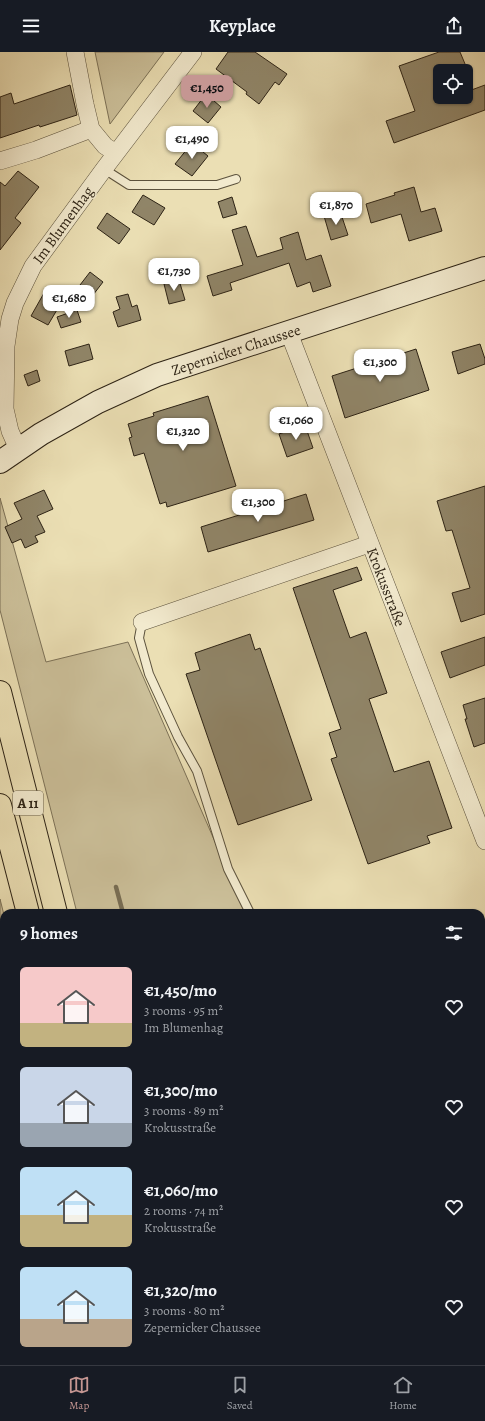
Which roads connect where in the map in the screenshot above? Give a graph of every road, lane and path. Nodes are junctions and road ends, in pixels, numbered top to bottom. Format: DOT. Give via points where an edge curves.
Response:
graph roads {
  1 [pos="75,52"];
  2 [pos="193,52"];
  3 [pos="91,129"];
  4 [pos="116,153"];
  5 [pos="0,161"];
  6 [pos="104,169"];
  7 [pos="236,179"];
  8 [pos="485,268"];
  9 [pos="5,318"];
  10 [pos="288,333"];
  11 [pos="18,448"];
  12 [pos="0,462"];
  13 [pos="370,544"];
  14 [pos="142,622"];
  15 [pos="0,692"];
  16 [pos="0,805"];
  17 [pos="485,841"];
  18 [pos="27,909"];
  19 [pos="55,909"];
  20 [pos="248,909"];
  1 -- 3 [label="street"];
  2 -- 4 [label="street, Im Blumenhag"];
  3 -- 4 [label="street" via="105,146"];
  3 -- 5 [label="street"];
  4 -- 6 [label="street, Im Blumenhag"];
  6 -- 7 [label="lane" via="129,185 218,185"];
  6 -- 9 [label="street, Im Blumenhag" via="33,266"];
  8 -- 10 [label="main road, Zepernicker Chaussee"];
  9 -- 11 [label="street, Im Blumenhag" via="5,409 10,431"];
  10 -- 11 [label="main road, Zepernicker Chaussee" via="157,375 98,402"];
  10 -- 13 [label="street, Krokusstraße"];
  11 -- 12 [label="main road, Zepernicker Chaussee"];
  13 -- 14 [label="street"];
  13 -- 17 [label="street, Krokusstraße"];
  14 -- 20 [label="lane" via="139,638 149,674 197,771 228,869"];
  15 -- 19 [label="highway, A 11"];
  16 -- 18 [label="highway, A 11"];
}
